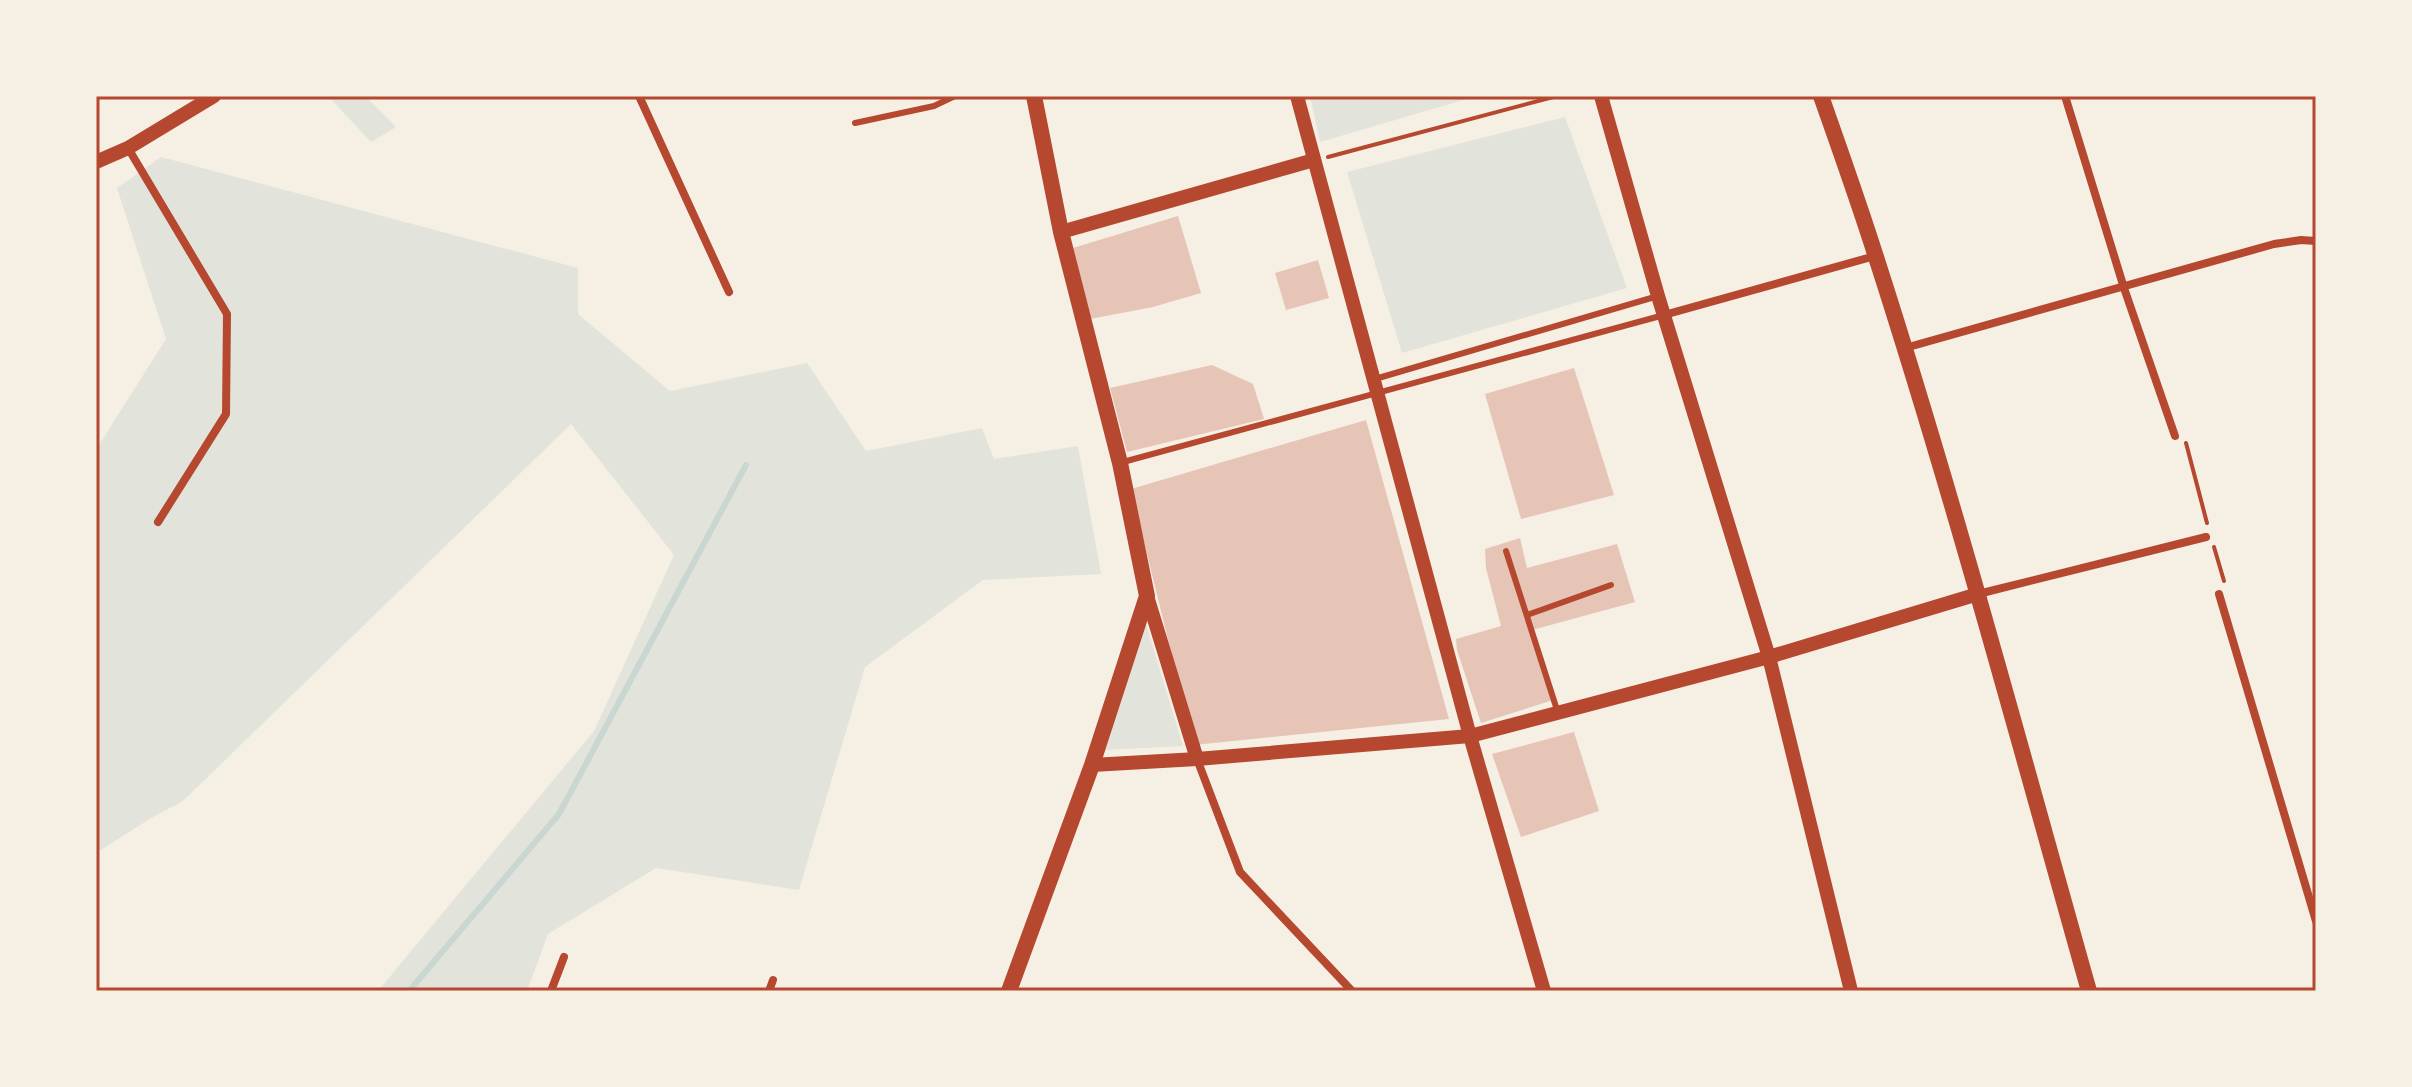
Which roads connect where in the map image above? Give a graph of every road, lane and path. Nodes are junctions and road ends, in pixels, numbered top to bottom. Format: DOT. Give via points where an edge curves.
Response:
graph roads {
  1 [pos="214,96"];
  2 [pos="639,96"];
  3 [pos="955,96"];
  4 [pos="1034,96"];
  5 [pos="1297,96"];
  6 [pos="1557,96"];
  7 [pos="1601,96"];
  8 [pos="1821,96"];
  9 [pos="2065,96"];
  10 [pos="855,123"];
  11 [pos="128,148"];
  12 [pos="1314,160"];
  13 [pos="96,162"];
  14 [pos="1061,232"];
  15 [pos="2316,241"];
  16 [pos="1876,255"];
  17 [pos="2124,288"];
  18 [pos="729,292"];
  19 [pos="1658,296"];
  20 [pos="1664,315"];
  21 [pos="1904,348"];
  22 [pos="1377,387"];
  23 [pos="2174,434"];
  24 [pos="1120,463"];
  25 [pos="158,522"];
  26 [pos="2206,537"];
  27 [pos="1506,551"];
  28 [pos="1611,585"];
  29 [pos="1978,594"];
  30 [pos="1147,596"];
  31 [pos="2220,597"];
  32 [pos="1527,615"];
  33 [pos="1769,657"];
  34 [pos="1558,713"];
  35 [pos="1470,736"];
  36 [pos="1197,759"];
  37 [pos="1092,765"];
  38 [pos="2316,921"];
  39 [pos="564,957"];
  40 [pos="773,980"];
  41 [pos="551,991"];
  42 [pos="769,991"];
  43 [pos="1009,991"];
  44 [pos="1352,991"];
  45 [pos="1544,991"];
  46 [pos="1851,991"];
  47 [pos="2089,991"];
  1 -- 11 [label="street"];
  2 -- 18 [label="street"];
  3 -- 10 [label="lane" via="934,106"];
  4 -- 14 [label="main road"];
  5 -- 12 [label="street"];
  6 -- 12 [label="path"];
  7 -- 19 [label="street"];
  8 -- 16 [label="main road"];
  9 -- 17 [label="street"];
  11 -- 13 [label="street"];
  11 -- 25 [label="street" via="227,314 226,414"];
  12 -- 14 [label="street"];
  12 -- 22 [label="street"];
  14 -- 24 [label="main road"];
  15 -- 17 [label="street" via="2274,244"];
  16 -- 20 [label="street"];
  16 -- 21 [label="main road"];
  17 -- 21 [label="street"];
  17 -- 23 [label="street"];
  19 -- 20 [label="street"];
  19 -- 22 [label="lane"];
  20 -- 22 [label="lane"];
  20 -- 33 [label="street"];
  21 -- 29 [label="main road"];
  22 -- 24 [label="lane"];
  22 -- 35 [label="street"];
  23 -- 31 [label="path" via="2182,430 2229,598"];
  24 -- 30 [label="main road"];
  26 -- 29 [label="street"];
  27 -- 32 [label="lane"];
  28 -- 32 [label="lane"];
  29 -- 33 [label="street"];
  29 -- 47 [label="main road"];
  30 -- 36 [label="street"];
  30 -- 37 [label="main road"];
  31 -- 38 [label="street"];
  32 -- 34 [label="lane"];
  33 -- 34 [label="street"];
  33 -- 46 [label="street"];
  34 -- 35 [label="street"];
  35 -- 36 [label="street"];
  35 -- 45 [label="street"];
  36 -- 37 [label="street"];
  36 -- 44 [label="street" via="1240,872"];
  37 -- 43 [label="main road"];
  39 -- 41 [label="street"];
  40 -- 42 [label="street"];
}
